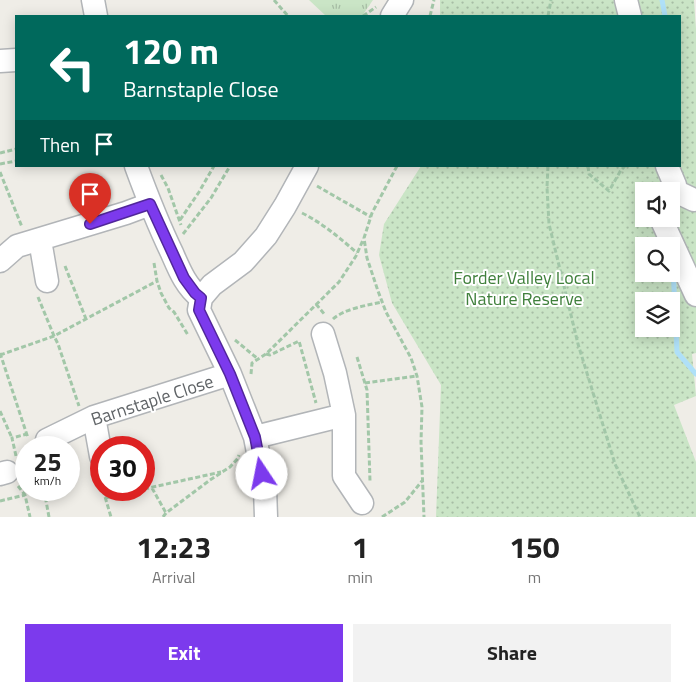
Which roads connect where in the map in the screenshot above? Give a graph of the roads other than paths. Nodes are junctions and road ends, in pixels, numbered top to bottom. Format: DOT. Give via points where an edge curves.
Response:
graph roads {
  1 [pos="93,0"];
  2 [pos="402,0"];
  3 [pos="626,0"];
  4 [pos="96,15"];
  5 [pos="393,15"];
  6 [pos="630,15"];
  7 [pos="15,60"];
  8 [pos="0,61"];
  9 [pos="136,167"];
  10 [pos="667,167"];
  11 [pos="304,172"];
  12 [pos="695,200"];
  13 [pos="680,202"];
  14 [pos="150,204"];
  15 [pos="665,227"];
  16 [pos="34,241"];
  17 [pos="0,261"];
  18 [pos="42,288"];
  19 [pos="696,295"];
  20 [pos="201,298"];
  21 [pos="323,334"];
  22 [pos="240,377"];
  23 [pos="344,415"];
  24 [pos="89,420"];
  25 [pos="40,436"];
  26 [pos="93,436"];
  27 [pos="255,437"];
  28 [pos="366,493"];
  29 [pos="266,517"];
  1 -- 4 [label="street"];
  2 -- 5 [label="street"];
  3 -- 6 [label="street"];
  7 -- 8 [label="street"];
  9 -- 14 [label="street"];
  10 -- 12 [label="street" via="675,191"];
  11 -- 20 [label="street" via="266,236 243,262 212,285"];
  12 -- 13 [label="street"];
  14 -- 16 [label="street"];
  14 -- 20 [label="street" via="174,245 184,278"];
  15 -- 19 [label="street"];
  16 -- 17 [label="street" via="17,246"];
  16 -- 18 [label="street"];
  20 -- 22 [label="street, Barnstaple Close" via="199,310"];
  21 -- 23 [label="street"];
  22 -- 24 [label="street, Barnstaple Close"];
  22 -- 27 [label="street, Barnstaple Close"];
  23 -- 27 [label="street"];
  23 -- 28 [label="street" via="344,476"];
  24 -- 25 [label="street, Barnstaple Close"];
  24 -- 26 [label="street"];
  27 -- 29 [label="street, Barnstaple Close" via="265,488"];
}
